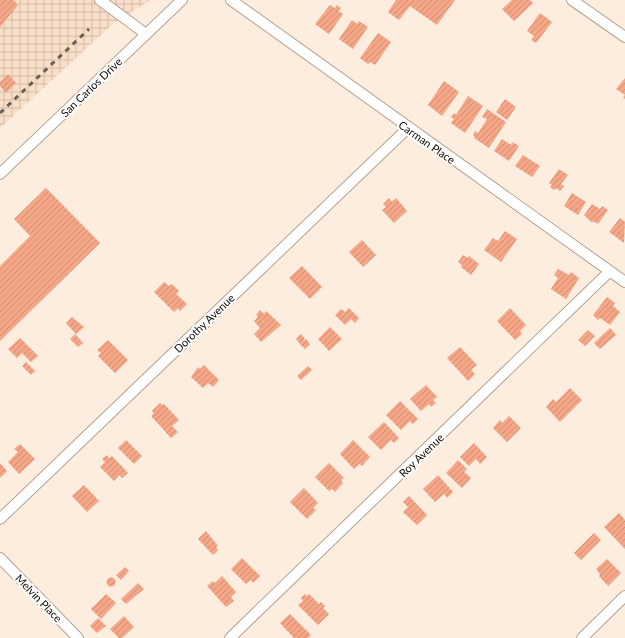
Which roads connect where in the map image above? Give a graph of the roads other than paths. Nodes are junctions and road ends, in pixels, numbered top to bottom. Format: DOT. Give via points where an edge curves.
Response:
graph roads {
  1 [pos="100,0"];
  2 [pos="182,0"];
  3 [pos="231,0"];
  4 [pos="572,0"];
  5 [pos="146,34"];
  6 [pos="625,37"];
  7 [pos="408,128"];
  8 [pos="0,174"];
  9 [pos="610,271"];
  10 [pos="625,282"];
  11 [pos="0,519"];
  12 [pos="0,558"];
  13 [pos="625,596"];
  14 [pos="78,638"];
  15 [pos="230,638"];
  16 [pos="582,638"];
  1 -- 5 [label="street"];
  2 -- 5 [label="street, San Carlos Drive"];
  3 -- 7 [label="street, Carman Place"];
  4 -- 6 [label="street"];
  5 -- 8 [label="street, San Carlos Drive"];
  7 -- 9 [label="street, Carman Place"];
  7 -- 11 [label="street, Dorothy Avenue"];
  9 -- 10 [label="street, Carman Place"];
  9 -- 15 [label="street, Roy Avenue"];
  12 -- 14 [label="street, Melvin Place"];
  13 -- 16 [label="street"];
}
